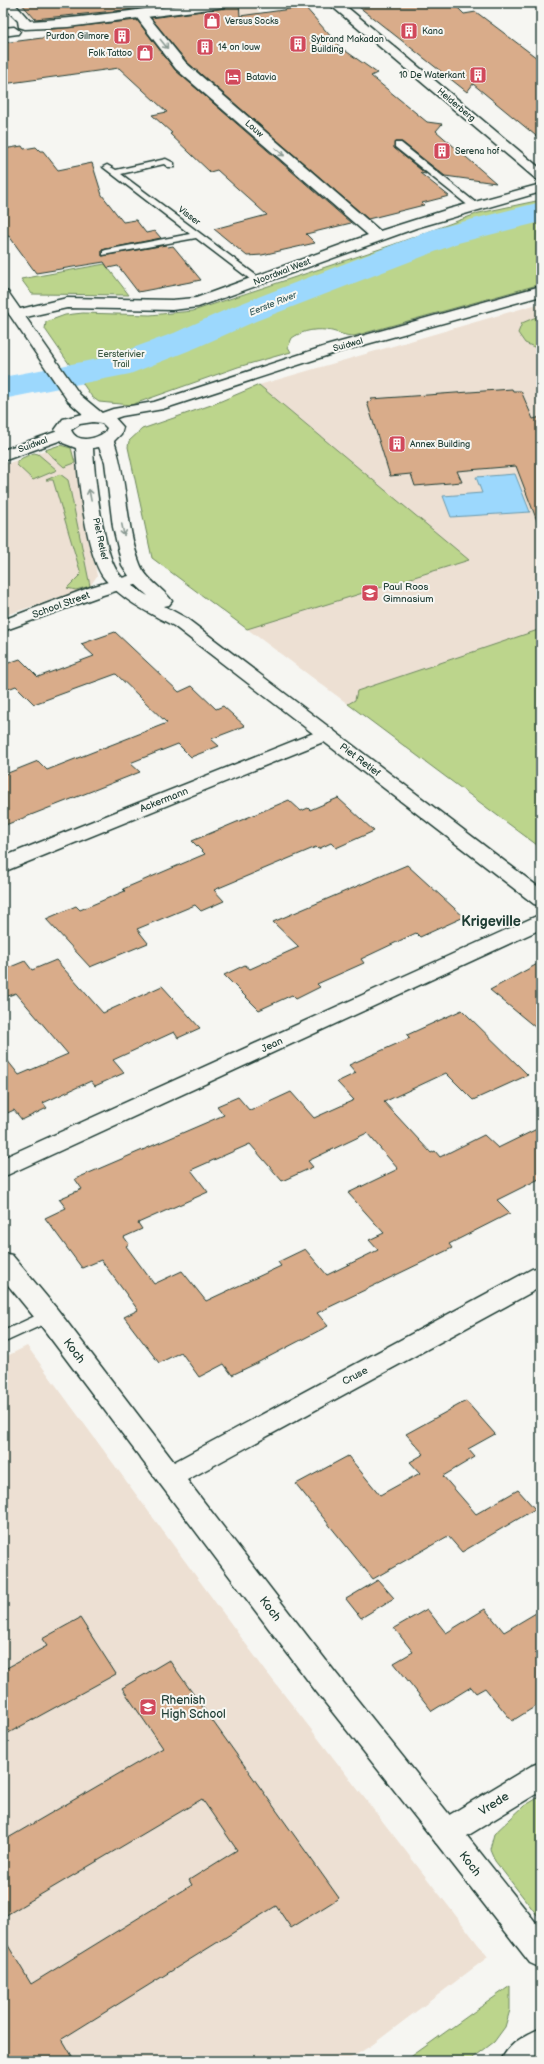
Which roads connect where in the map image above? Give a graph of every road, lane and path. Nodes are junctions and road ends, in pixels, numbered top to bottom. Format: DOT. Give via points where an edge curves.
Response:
graph roads {
  1 [pos="7,3"];
  2 [pos="225,3"];
  3 [pos="334,3"];
  4 [pos="140,14"];
  5 [pos="15,28"];
  6 [pos="398,145"];
  7 [pos="171,165"];
  8 [pos="107,167"];
  9 [pos="115,173"];
  10 [pos="541,176"];
  11 [pos="541,188"];
  12 [pos="473,205"];
  13 [pos="198,235"];
  14 [pos="377,236"];
  15 [pos="106,253"];
  16 [pos="258,281"];
  17 [pos="541,291"];
  18 [pos="3,295"];
  19 [pos="17,314"];
  20 [pos="74,398"];
  21 [pos="104,421"];
  22 [pos="68,427"];
  23 [pos="105,440"];
  24 [pos="84,443"];
  25 [pos="3,456"];
  26 [pos="139,578"];
  27 [pos="120,584"];
  28 [pos="180,622"];
  29 [pos="3,626"];
  30 [pos="326,734"];
  31 [pos="3,865"];
  32 [pos="541,899"];
  33 [pos="541,921"];
  34 [pos="3,1168"];
  35 [pos="3,1262"];
  36 [pos="541,1276"];
  37 [pos="48,1316"];
  38 [pos="3,1337"];
  39 [pos="169,1476"];
  40 [pos="541,1775"];
  41 [pos="446,1833"];
  42 [pos="541,1953"];
  43 [pos="541,2044"];
  44 [pos="517,2061"];
  1 -- 5 [label="street" via="24,20"];
  2 -- 4 [label="street"];
  3 -- 10 [label="street, Helderberg"];
  4 -- 5 [label="street"];
  4 -- 14 [label="street, Louw, one-way" via="181,66"];
  6 -- 12 [label="lane"];
  7 -- 9 [label="lane" via="160,162"];
  8 -- 9 [label="lane, Visser"];
  9 -- 13 [label="lane, Visser"];
  11 -- 12 [label="street, Noordwal West"];
  12 -- 14 [label="street, Noordwal West"];
  13 -- 15 [label="lane"];
  13 -- 16 [label="lane, Visser"];
  14 -- 16 [label="street, Noordwal West"];
  16 -- 19 [label="street, Noordwal West" via="185,304 85,302"];
  17 -- 21 [label="street, Suidwal" via="332,349"];
  18 -- 19 [label="street"];
  19 -- 20 [label="street"];
  20 -- 21 [label="street"];
  20 -- 22 [label="street"];
  21 -- 22 [label="street, Suidwal" via="84,417"];
  21 -- 23 [label="street" via="113,434"];
  22 -- 24 [label="street" via="74,441"];
  22 -- 25 [label="street, Suidwal"];
  23 -- 24 [label="street"];
  23 -- 26 [label="street, Piet Retief, one-way" via="113,462 122,527 131,565"];
  27 -- 24 [label="street, Piet Retief, one-way" via="110,573 103,557 84,464"];
  26 -- 27 [label="street, School Street"];
  26 -- 28 [label="street, Piet Retief" via="169,606"];
  27 -- 28 [label="street, Piet Retief" via="150,606"];
  27 -- 29 [label="street, School Street"];
  28 -- 30 [label="street, Piet Retief"];
  30 -- 31 [label="street, Ackermann"];
  30 -- 32 [label="street, Piet Retief"];
  33 -- 34 [label="street, Jean"];
  35 -- 37 [label="street, Koch"];
  36 -- 39 [label="street, Cruse"];
  37 -- 38 [label="lane"];
  37 -- 39 [label="street, Koch"];
  39 -- 41 [label="street, Koch" via="325,1681"];
  40 -- 41 [label="street, Vrede"];
  41 -- 42 [label="street, Koch"];
  43 -- 44 [label="street"];
}
